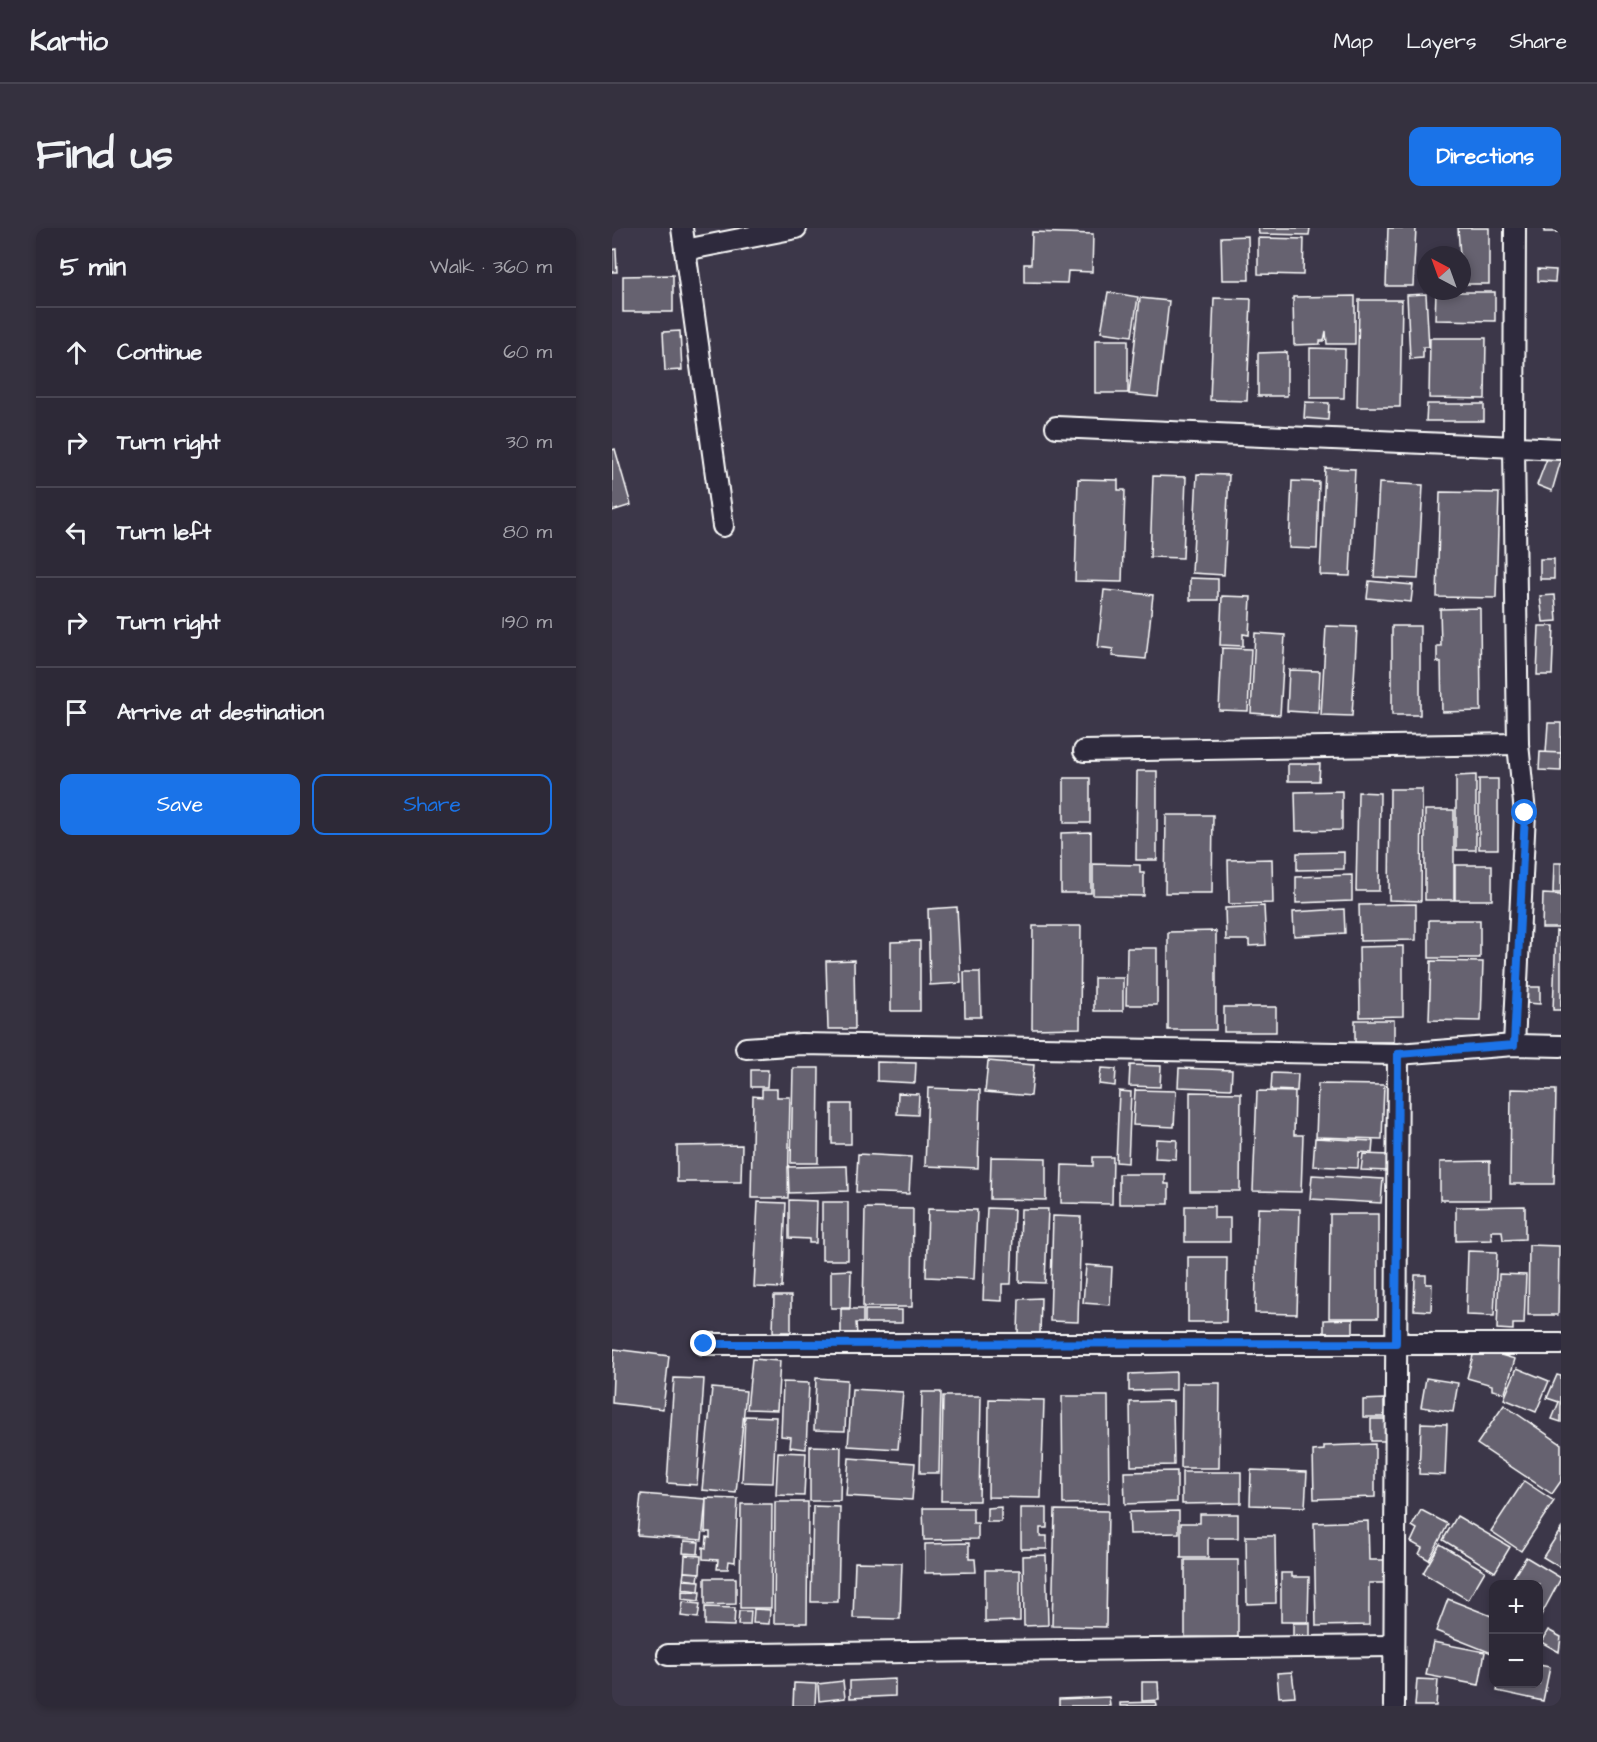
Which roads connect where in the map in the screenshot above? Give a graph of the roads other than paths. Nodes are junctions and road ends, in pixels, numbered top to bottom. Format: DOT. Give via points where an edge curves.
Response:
graph roads {
  1 [pos="682,228"];
  2 [pos="796,228"];
  3 [pos="1515,228"];
  4 [pos="685,250"];
  5 [pos="1056,428"];
  6 [pos="1514,447"];
  7 [pos="1561,449"];
  8 [pos="723,526"];
  9 [pos="1518,744"];
  10 [pos="1084,751"];
  11 [pos="1514,1045"];
  12 [pos="1561,1046"];
  13 [pos="746,1048"];
  14 [pos="1398,1054"];
  15 [pos="1396,1343"];
  16 [pos="704,1344"];
  17 [pos="1561,1344"];
  18 [pos="1392,1646"];
  19 [pos="668,1655"];
  20 [pos="1394,1706"];
  1 -- 4 [label="street"];
  2 -- 4 [label="street"];
  3 -- 6 [label="street"];
  4 -- 8 [label="street"];
  5 -- 6 [label="street"];
  6 -- 7 [label="street"];
  6 -- 9 [label="street"];
  9 -- 10 [label="street"];
  9 -- 11 [label="street" via="1525,813"];
  11 -- 12 [label="street"];
  11 -- 14 [label="street"];
  13 -- 14 [label="street" via="801,1044"];
  14 -- 15 [label="street"];
  15 -- 16 [label="street"];
  15 -- 17 [label="street"];
  15 -- 18 [label="street"];
  18 -- 19 [label="street"];
  18 -- 20 [label="street"];
}
